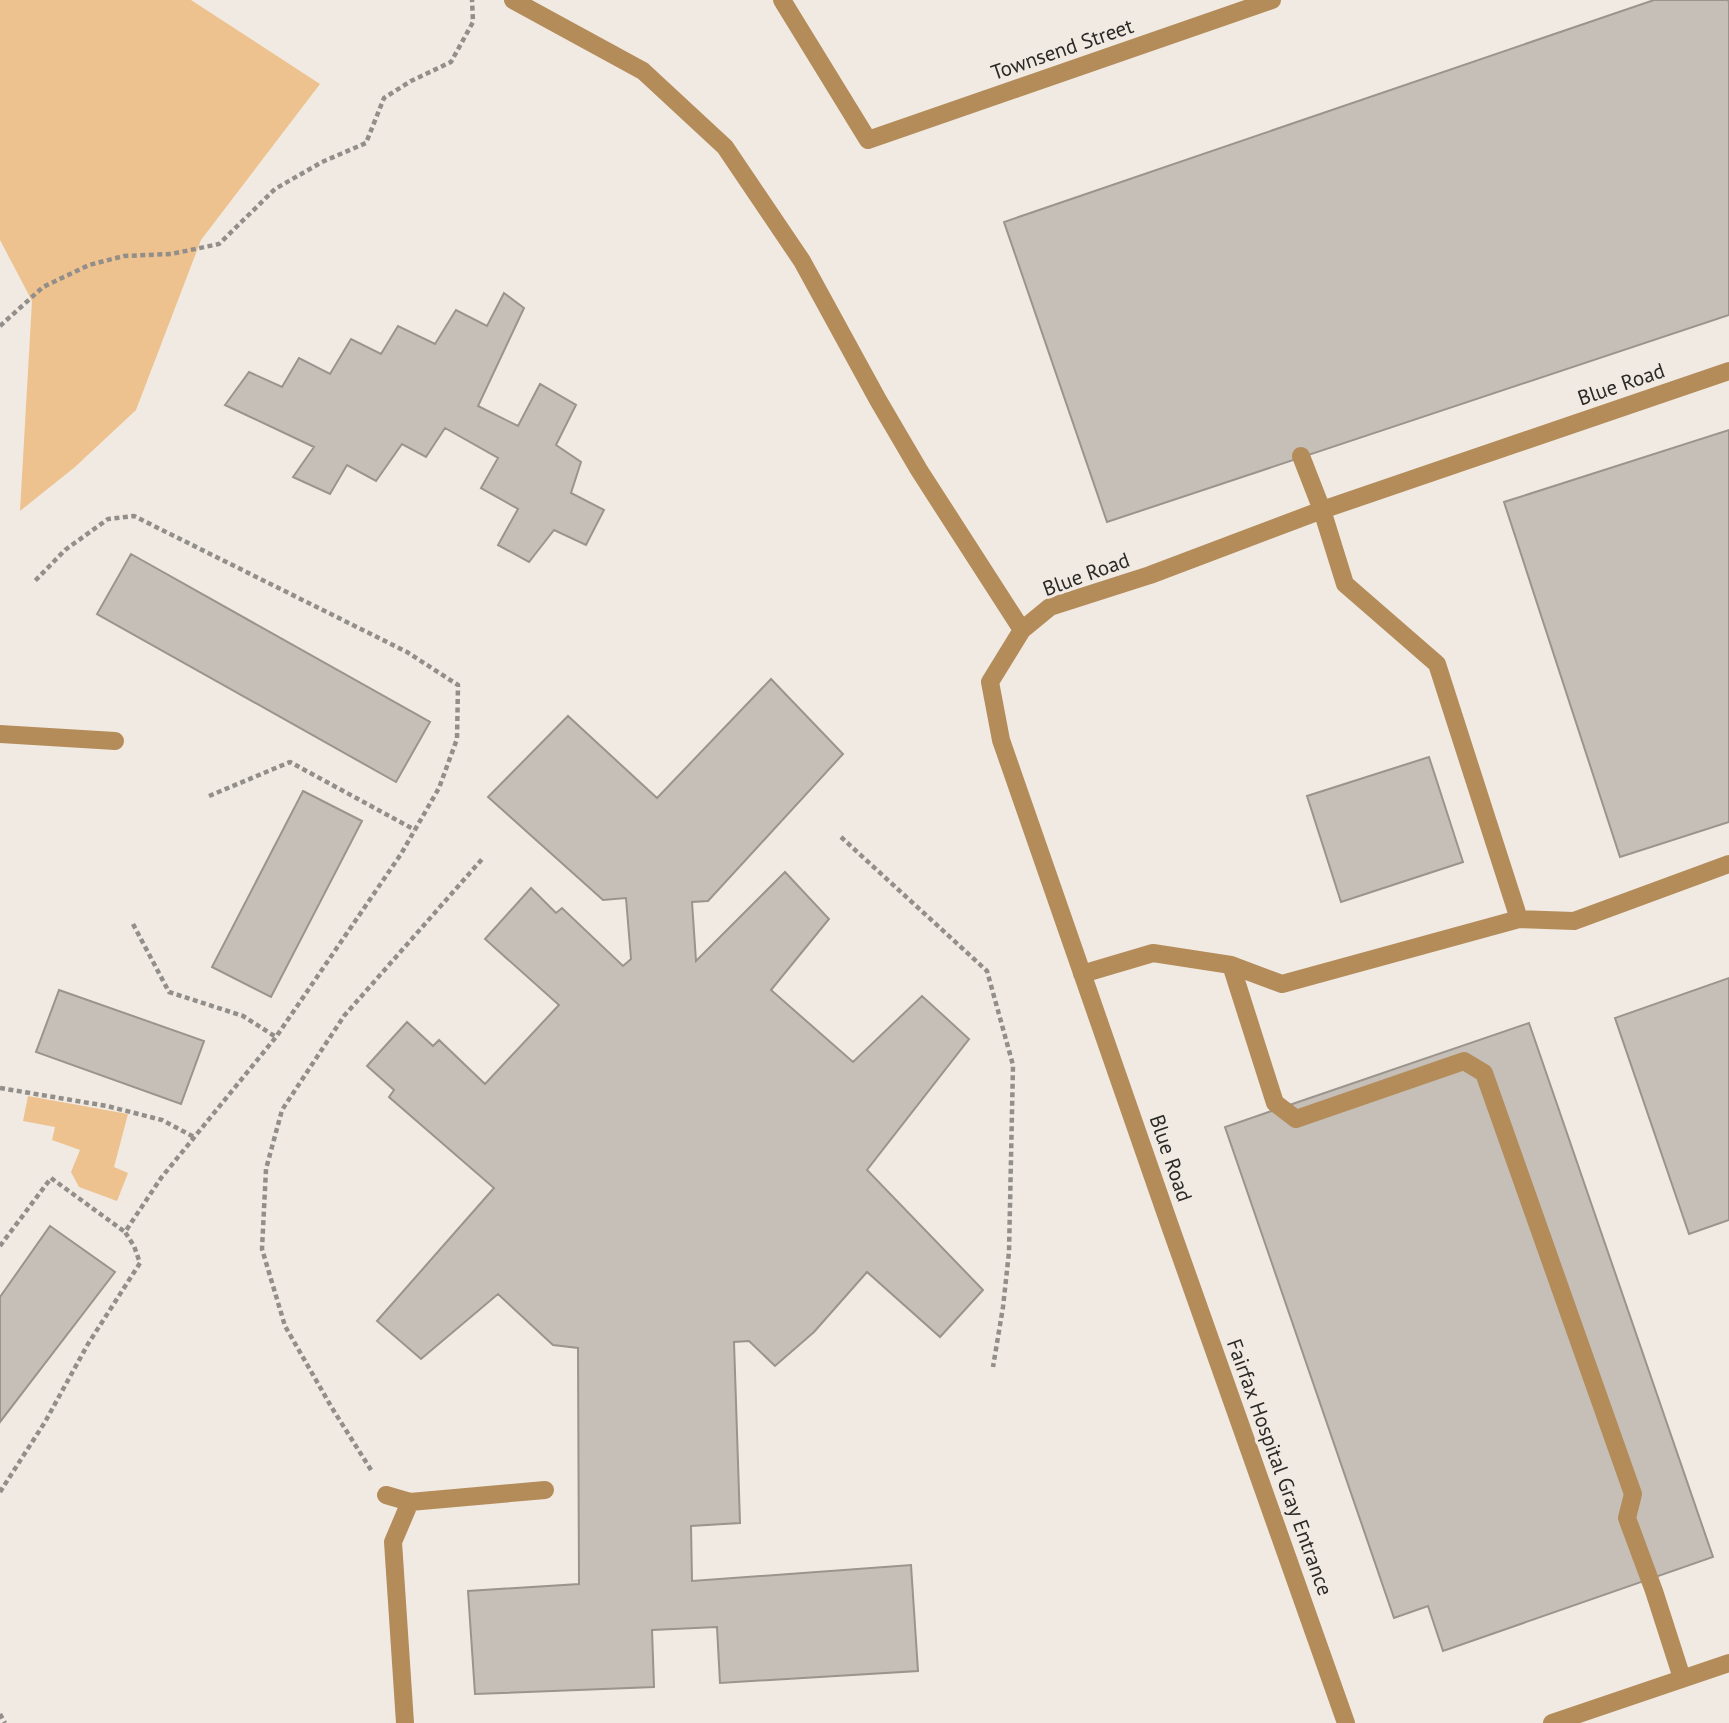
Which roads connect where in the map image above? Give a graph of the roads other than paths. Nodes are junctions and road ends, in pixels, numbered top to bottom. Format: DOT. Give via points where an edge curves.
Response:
graph roads {
  1 [pos="513,0"];
  2 [pos="782,0"];
  3 [pos="1271,0"];
  4 [pos="1729,371"];
  5 [pos="1301,456"];
  6 [pos="1322,510"];
  7 [pos="1022,630"];
  8 [pos="0,734"];
  9 [pos="115,741"];
  10 [pos="1729,864"];
  11 [pos="1519,919"];
  12 [pos="1231,965"];
  13 [pos="1082,974"];
  14 [pos="1170,1226"];
  15 [pos="545,1490"];
  16 [pos="386,1495"];
  17 [pos="410,1502"];
  18 [pos="1729,1663"];
  19 [pos="1682,1678"];
  20 [pos="405,1723"];
  21 [pos="1346,1723"];
  22 [pos="1552,1723"];
  1 -- 7 [label="street" via="643,71 724,147 802,261 919,470"];
  2 -- 3 [label="street, Townsend Street" via="868,140"];
  4 -- 6 [label="street, Blue Road"];
  5 -- 6 [label="street"];
  6 -- 7 [label="street, Blue Road" via="1050,607"];
  6 -- 11 [label="street" via="1345,584 1437,664"];
  7 -- 13 [label="street, Blue Road" via="990,682 1001,740"];
  8 -- 9 [label="street"];
  10 -- 11 [label="street" via="1574,921"];
  11 -- 12 [label="street" via="1282,984"];
  12 -- 13 [label="street" via="1153,953"];
  12 -- 19 [label="street" via="1275,1103 1296,1119 1464,1061 1484,1073 1633,1494 1627,1518"];
  13 -- 14 [label="street, Blue Road"];
  14 -- 21 [label="street, Fairfax Hospital Gray Entrance"];
  15 -- 17 [label="street"];
  16 -- 17 [label="street"];
  17 -- 20 [label="street" via="393,1542"];
  18 -- 19 [label="street"];
  19 -- 22 [label="street"];
}
